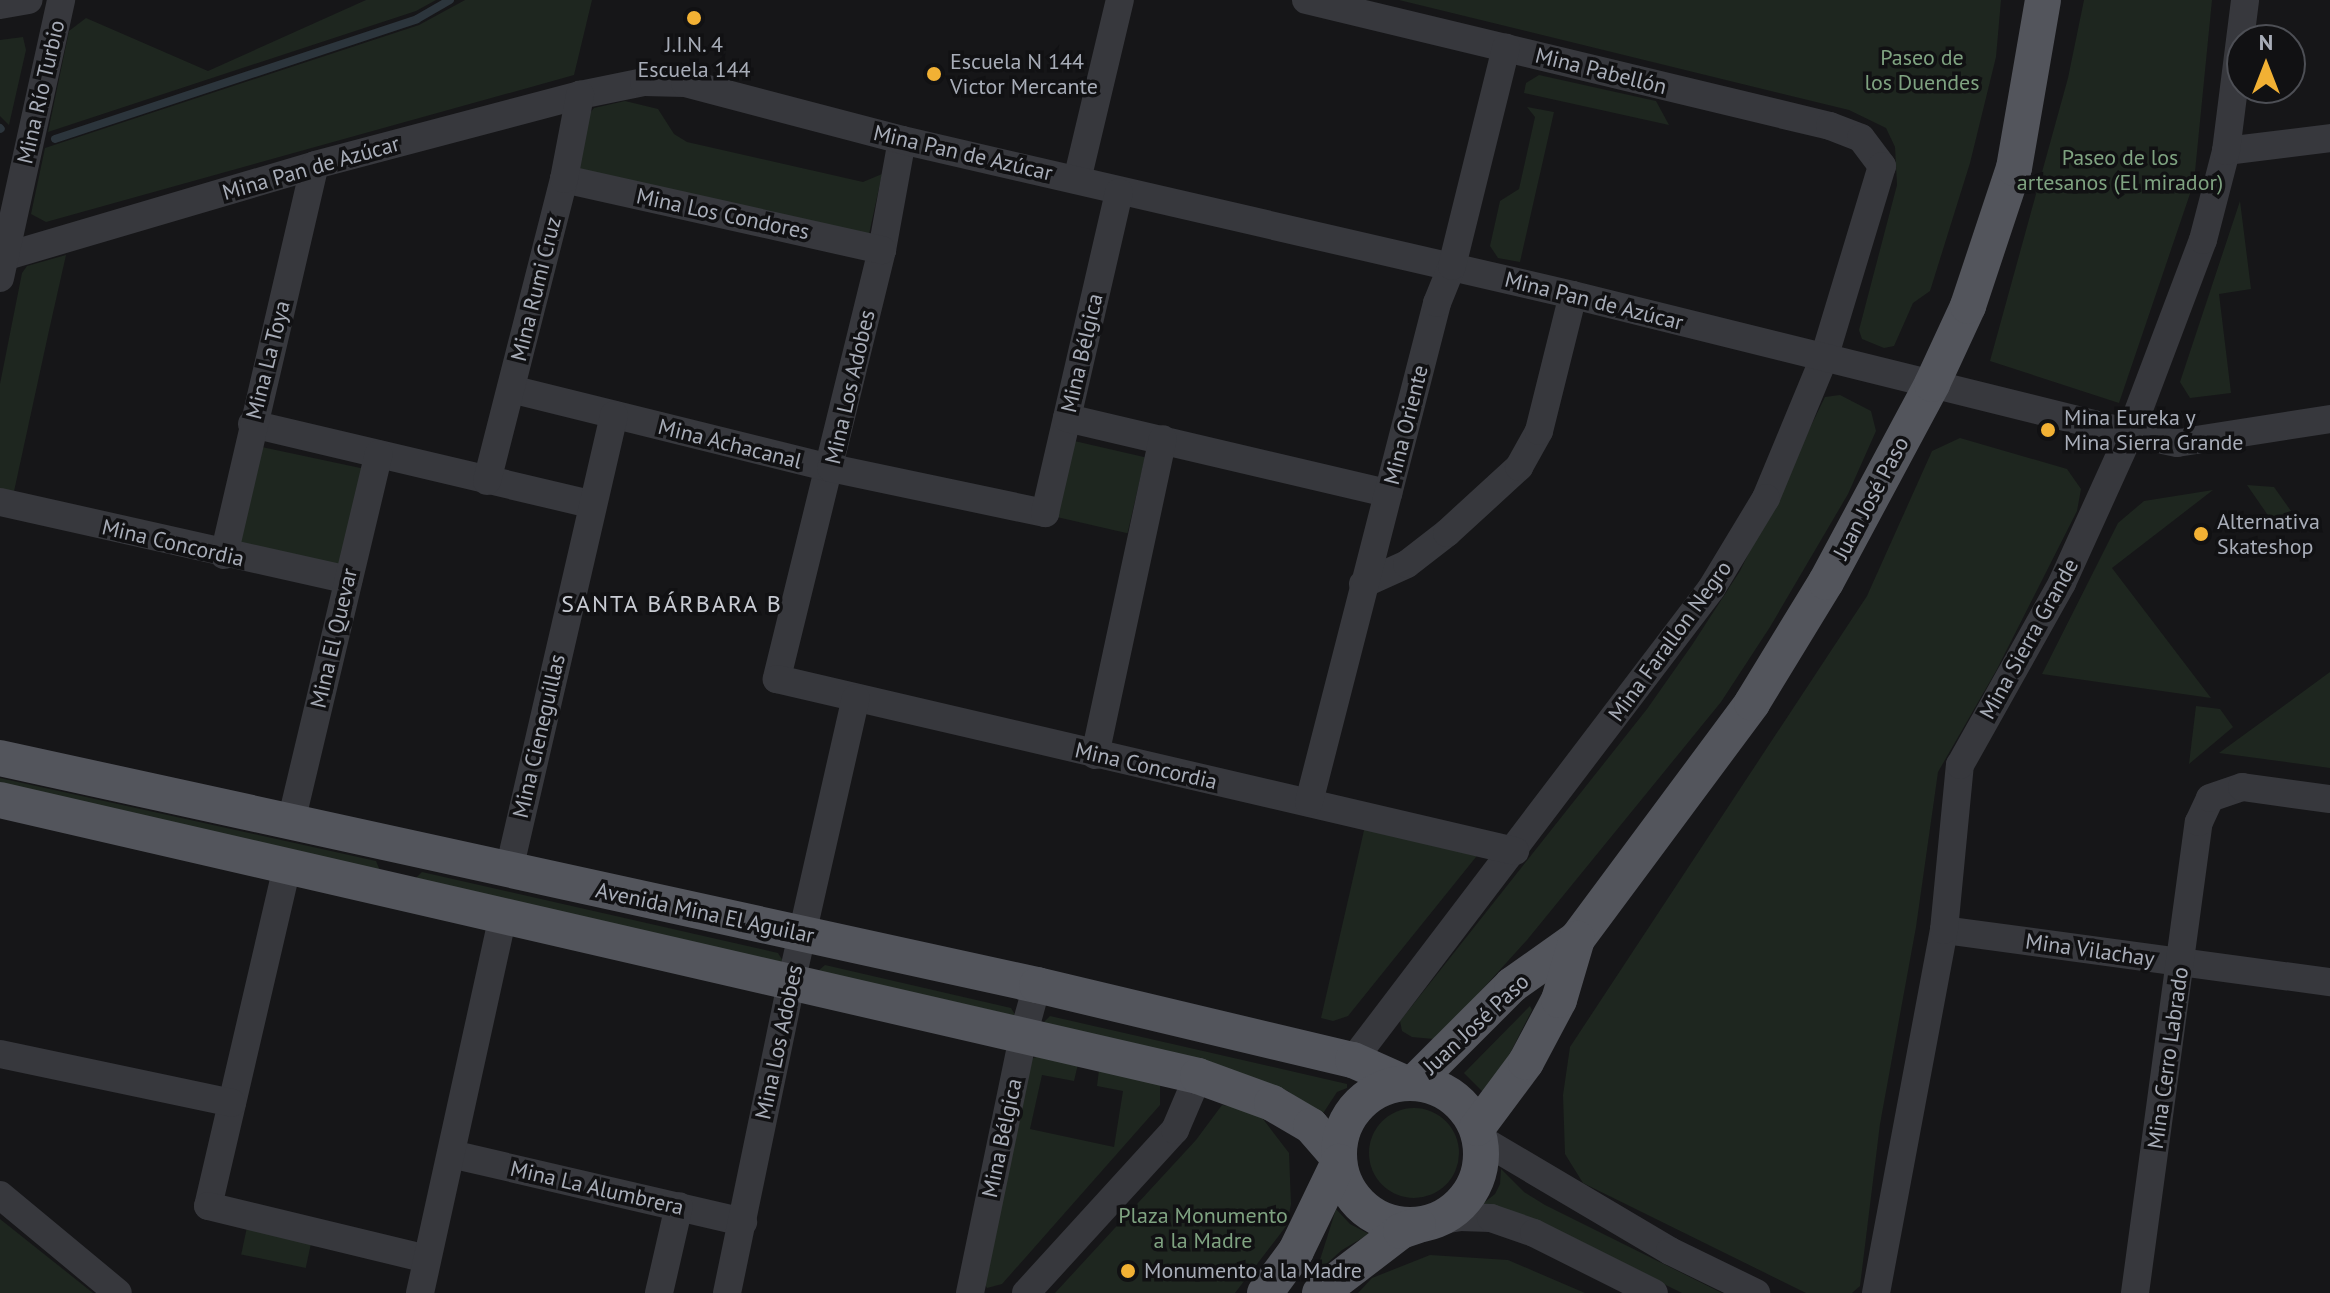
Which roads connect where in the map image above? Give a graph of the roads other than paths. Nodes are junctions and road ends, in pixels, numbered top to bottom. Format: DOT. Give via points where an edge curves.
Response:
graph roads {
  1 [pos="29,0"];
  2 [pos="61,0"];
  3 [pos="1120,0"];
  4 [pos="1306,0"];
  5 [pos="2043,0"];
  6 [pos="2245,0"];
  7 [pos="0,5"];
  8 [pos="1506,48"];
  9 [pos="580,95"];
  10 [pos="2330,138"];
  11 [pos="902,140"];
  12 [pos="2226,151"];
  13 [pos="315,165"];
  14 [pos="1882,166"];
  15 [pos="564,179"];
  16 [pos="1077,180"];
  17 [pos="1119,192"];
  18 [pos="882,250"];
  19 [pos="1,264"];
  20 [pos="1452,266"];
  21 [pos="1573,295"];
  22 [pos="1824,358"];
  23 [pos="1932,384"];
  24 [pos="511,389"];
  25 [pos="614,415"];
  26 [pos="1067,418"];
  27 [pos="2330,419"];
  28 [pos="252,424"];
  29 [pos="2130,433"];
  30 [pos="1163,439"];
  31 [pos="379,454"];
  32 [pos="831,468"];
  33 [pos="487,481"];
  34 [pos="1388,493"];
  35 [pos="0,502"];
  36 [pos="591,504"];
  37 [pos="1045,513"];
  38 [pos="224,555"];
  39 [pos="348,580"];
  40 [pos="1363,584"];
  41 [pos="777,679"];
  42 [pos="856,698"];
  43 [pos="1095,755"];
  44 [pos="0,758"];
  45 [pos="2330,799"];
  46 [pos="0,800"];
  47 [pos="1309,802"];
  48 [pos="291,822"];
  49 [pos="405,847"];
  50 [pos="1515,851"];
  51 [pos="287,867"];
  52 [pos="509,870"];
  53 [pos="392,891"];
  54 [pos="503,917"];
  55 [pos="1944,930"];
  56 [pos="801,935"];
  57 [pos="1577,939"];
  58 [pos="2181,962"];
  59 [pos="2330,982"];
  60 [pos="791,983"];
  61 [pos="1037,985"];
  62 [pos="1023,1036"];
  63 [pos="0,1054"];
  64 [pos="1353,1060"];
  65 [pos="1198,1076"];
  66 [pos="1410,1083"];
  67 [pos="232,1103"];
  68 [pos="1478,1133"];
  69 [pos="451,1154"];
  70 [pos="1338,1159"];
  71 [pos="0,1195"];
  72 [pos="679,1206"];
  73 [pos="743,1222"];
  74 [pos="1424,1224"];
  75 [pos="427,1259"];
  76 [pos="118,1293"];
  77 [pos="420,1293"];
  78 [pos="659,1293"];
  79 [pos="727,1293"];
  80 [pos="970,1293"];
  81 [pos="1026,1293"];
  82 [pos="1265,1293"];
  83 [pos="1320,1293"];
  84 [pos="1654,1293"];
  85 [pos="1755,1293"];
  86 [pos="1876,1293"];
  87 [pos="2135,1293"];
  1 -- 7 [label="street"];
  2 -- 19 [label="street, Mina Río Turbio"];
  3 -- 16 [label="street"];
  4 -- 8 [label="street, Mina Pabellón"];
  5 -- 23 [label="main road, Juan José Paso" via="2014,168 1968,306"];
  6 -- 12 [label="street, Mina Sierra Grande"];
  8 -- 14 [label="street, Mina Pabellón" via="1830,126 1861,138"];
  8 -- 20 [label="street, Mina Oriente"];
  9 -- 11 [label="street, Mina Pan de Azúcar" via="644,82 685,83"];
  9 -- 13 [label="street, Mina Pan de Azúcar"];
  9 -- 15 [label="street, Mina Rumi Cruz"];
  10 -- 12 [label="street"];
  11 -- 16 [label="street, Mina Pan de Azúcar"];
  11 -- 18 [label="street, Mina Los Adobes"];
  12 -- 29 [label="street, Mina Sierra Grande" via="2203,240"];
  13 -- 19 [label="street, Mina Pan de Azúcar"];
  13 -- 28 [label="street, Mina La Toya"];
  14 -- 22 [label="street, Mina Farallon Negro"];
  15 -- 18 [label="street, Mina Los Condores"];
  15 -- 24 [label="street, Mina Rumi Cruz"];
  16 -- 17 [label="street, Mina Pan de Azúcar"];
  17 -- 20 [label="street, Mina Pan de Azúcar"];
  17 -- 26 [label="street, Mina Bélgica"];
  18 -- 32 [label="street, Mina Los Adobes"];
  20 -- 21 [label="street, Mina Pan de Azúcar"];
  20 -- 34 [label="street, Mina Oriente" via="1437,303"];
  21 -- 22 [label="street, Mina Pan de Azúcar"];
  21 -- 40 [label="street" via="1539,431 1519,467 1407,564"];
  22 -- 23 [label="street, Mina Pan de Azúcar"];
  22 -- 50 [label="street, Mina Farallon Negro" via="1766,498 1711,589"];
  23 -- 29 [label="street, Mina Pan de Azúcar"];
  23 -- 57 [label="main road, Juan José Paso" via="1826,582 1752,703"];
  24 -- 25 [label="street, Mina Achacanal"];
  24 -- 33 [label="street, Mina Rumi Cruz"];
  25 -- 32 [label="street, Mina Achacanal"];
  25 -- 36 [label="street, Mina Cieneguillas"];
  26 -- 30 [label="street"];
  26 -- 37 [label="street, Mina Bélgica"];
  27 -- 29 [label="street, Mina Pan de Azúcar" via="2177,443"];
  28 -- 31 [label="street"];
  28 -- 38 [label="street, Mina La Toya"];
  29 -- 55 [label="street, Mina Sierra Grande" via="2062,583 1960,765"];
  30 -- 34 [label="street"];
  30 -- 43 [label="street"];
  31 -- 33 [label="street"];
  31 -- 39 [label="street, Mina El Quevar"];
  32 -- 37 [label="street, Mina Achacanal"];
  32 -- 41 [label="street, Mina Los Adobes"];
  33 -- 36 [label="street"];
  34 -- 40 [label="street, Mina Oriente"];
  35 -- 38 [label="street, Mina Concordia"];
  36 -- 52 [label="street, Mina Cieneguillas"];
  38 -- 39 [label="street, Mina Concordia"];
  39 -- 48 [label="street, Mina El Quevar"];
  40 -- 47 [label="street, Mina Oriente"];
  41 -- 42 [label="street, Mina Concordia"];
  42 -- 43 [label="street, Mina Concordia"];
  42 -- 56 [label="street, Mina Los Adobes"];
  43 -- 47 [label="street, Mina Concordia"];
  44 -- 48 [label="main road, Avenida Mina El Aguilar"];
  45 -- 58 [label="street, Mina Cerro Labrado" via="2242,787 2210,798 2199,822"];
  46 -- 51 [label="main road"];
  47 -- 50 [label="street, Mina Concordia"];
  48 -- 49 [label="main road, Avenida Mina El Aguilar"];
  49 -- 52 [label="main road, Avenida Mina El Aguilar"];
  49 -- 53 [label="main road"];
  50 -- 64 [label="street, Mina Farallon Negro"];
  51 -- 53 [label="main road"];
  51 -- 67 [label="street"];
  52 -- 56 [label="main road, Avenida Mina El Aguilar"];
  53 -- 54 [label="main road"];
  54 -- 60 [label="main road"];
  54 -- 69 [label="street"];
  55 -- 58 [label="street, Mina Vilachay"];
  55 -- 86 [label="street, Mina Sierra Grande"];
  56 -- 60 [label="street, Mina Los Adobes"];
  56 -- 61 [label="main road, Avenida Mina El Aguilar"];
  57 -- 66 [label="main road, Juan José Paso" via="1512,985"];
  57 -- 68 [label="main road, Juan José Paso" via="1559,1000 1526,1062"];
  58 -- 59 [label="street, Mina Vilachay"];
  58 -- 87 [label="street, Mina Cerro Labrado"];
  60 -- 62 [label="main road"];
  60 -- 73 [label="street, Mina Los Adobes"];
  61 -- 62 [label="street, Mina Bélgica"];
  61 -- 64 [label="main road, Avenida Mina El Aguilar"];
  62 -- 65 [label="main road"];
  62 -- 80 [label="street, Mina Bélgica"];
  63 -- 67 [label="street"];
  64 -- 66 [label="main road, Avenida Mina El Aguilar"];
  65 -- 70 [label="main road" via="1272,1103 1311,1126"];
  65 -- 81 [label="street" via="1175,1130"];
  66 -- 68 [label="main road" via="1434,1085 1445,1092 1464,1108"];
  66 -- 70 [label="main road" via="1376,1093 1352,1113 1342,1131"];
  67 -- 75 [label="street" via="208,1206"];
  68 -- 74 [label="main road" via="1481,1160 1476,1181 1449,1213"];
  68 -- 85 [label="street" via="1670,1251"];
  69 -- 72 [label="street, Mina La Alumbrera"];
  69 -- 75 [label="street"];
  70 -- 74 [label="main road" via="1344,1183 1372,1214 1394,1223"];
  70 -- 82 [label="main road" via="1296,1251"];
  71 -- 76 [label="street"];
  72 -- 73 [label="street, Mina La Alumbrera"];
  72 -- 78 [label="street"];
  73 -- 79 [label="street, Mina Los Adobes"];
  74 -- 83 [label="main road" via="1401,1231"];
  74 -- 84 [label="street" via="1491,1218 1534,1233"];
  75 -- 77 [label="street"];
}
